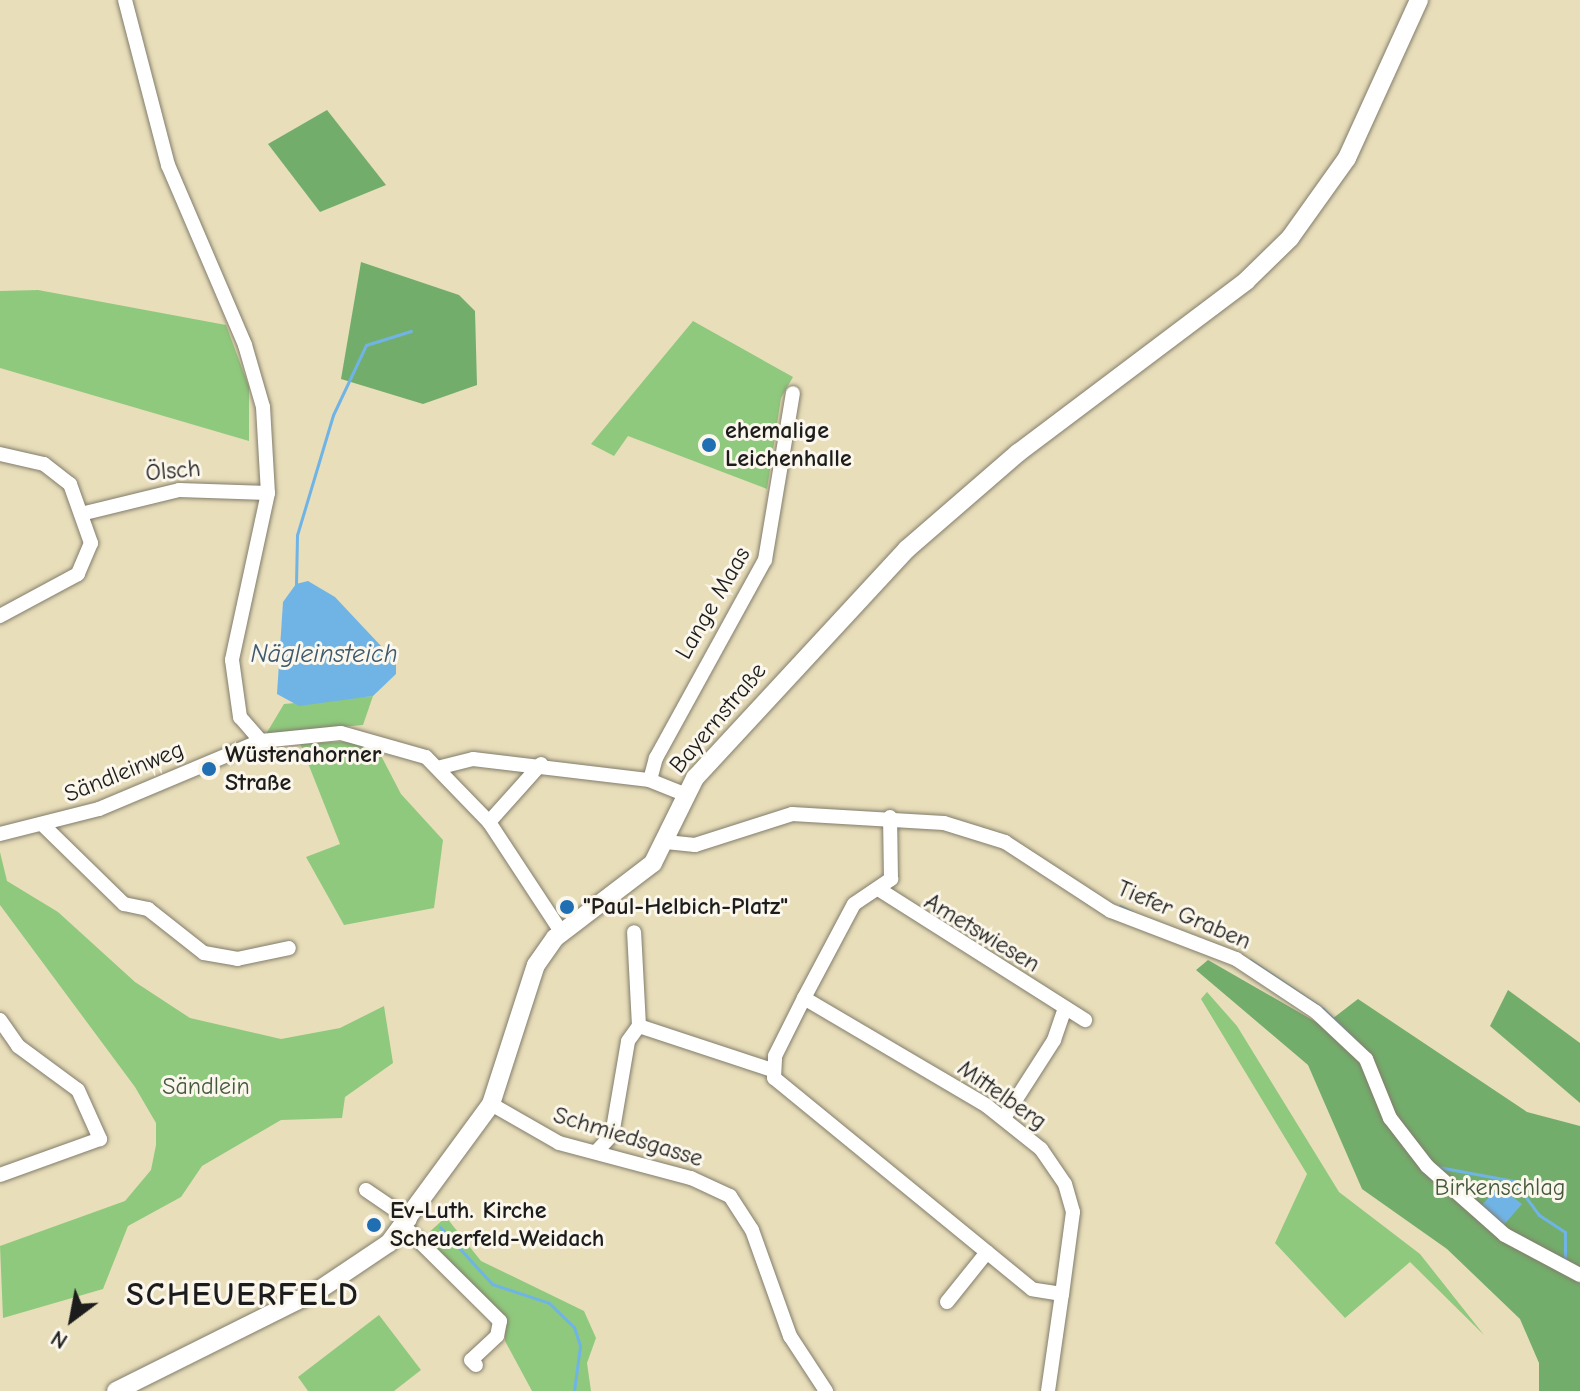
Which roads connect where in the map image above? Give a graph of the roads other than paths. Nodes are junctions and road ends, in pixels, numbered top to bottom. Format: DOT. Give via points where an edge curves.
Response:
graph roads {
  1 [pos="125,0"];
  2 [pos="1419,0"];
  3 [pos="793,393"];
  4 [pos="0,454"];
  5 [pos="268,493"];
  6 [pos="85,513"];
  7 [pos="0,616"];
  8 [pos="261,741"];
  9 [pos="541,764"];
  10 [pos="441,767"];
  11 [pos="650,780"];
  12 [pos="684,794"];
  13 [pos="890,817"];
  14 [pos="489,822"];
  15 [pos="44,826"];
  16 [pos="0,834"];
  17 [pos="666,842"];
  18 [pos="880,890"];
  19 [pos="634,932"];
  20 [pos="562,933"];
  21 [pos="289,948"];
  22 [pos="804,998"];
  23 [pos="1065,1008"];
  24 [pos="0,1020"];
  25 [pos="1085,1020"];
  26 [pos="639,1026"];
  27 [pos="772,1070"];
  28 [pos="491,1104"];
  29 [pos="1004,1118"];
  30 [pos="596,1152"];
  31 [pos="0,1175"];
  32 [pos="366,1190"];
  33 [pos="407,1223"];
  34 [pos="987,1252"];
  35 [pos="1580,1275"];
  36 [pos="1062,1294"];
  37 [pos="947,1302"];
  38 [pos="476,1365"];
  39 [pos="116,1391"];
  40 [pos="826,1391"];
  41 [pos="1048,1391"];
  1 -- 5 [label="street" via="168,165 256,376"];
  2 -- 12 [label="street, Bayernstraße" via="1347,158 1290,238 1208,312 975,488 888,568"];
  3 -- 11 [label="street, Lange Maas" via="765,560 676,711"];
  4 -- 6 [label="street" via="54,469"];
  5 -- 6 [label="street, Ölsch" via="179,490"];
  5 -- 8 [label="street" via="232,660 240,717"];
  6 -- 7 [label="street" via="91,543 85,568"];
  8 -- 10 [label="street" via="363,736"];
  8 -- 15 [label="street, Sändleinweg"];
  9 -- 10 [label="street" via="459,758"];
  9 -- 11 [label="street"];
  9 -- 14 [label="street"];
  10 -- 14 [label="street"];
  11 -- 12 [label="street"];
  12 -- 17 [label="street, Bayernstraße"];
  13 -- 17 [label="street, Tiefer Graben" via="792,814 695,845"];
  13 -- 18 [label="street" via="891,879"];
  13 -- 35 [label="street, Tiefer Graben" via="977,829 1121,916 1219,951 1285,989 1352,1042 1390,1118 1427,1166 1505,1235"];
  14 -- 20 [label="street"];
  15 -- 16 [label="street, Sändleinweg"];
  15 -- 21 [label="street" via="124,904 148,909 204,953 237,959"];
  17 -- 20 [label="street, Bayernstraße" via="623,892"];
  18 -- 22 [label="street" via="854,904"];
  18 -- 23 [label="street, Ametswiesen"];
  19 -- 26 [label="street"];
  20 -- 28 [label="street, Bayernstraße" via="536,965"];
  22 -- 27 [label="street"];
  22 -- 29 [label="street, Mittelberg"];
  23 -- 25 [label="street, Ametswiesen"];
  23 -- 29 [label="street" via="1054,1040"];
  24 -- 31 [label="street" via="18,1046 78,1090 100,1139"];
  26 -- 27 [label="street"];
  26 -- 30 [label="street" via="628,1041 612,1135"];
  27 -- 34 [label="street" via="788,1095"];
  28 -- 30 [label="street, Schmiedsgasse" via="550,1139"];
  28 -- 33 [label="street, Bayernstraße"];
  29 -- 36 [label="street, Mittelberg" via="1041,1149 1072,1201"];
  30 -- 40 [label="street, Schmiedsgasse" via="730,1196 752,1230 790,1336"];
  32 -- 33 [label="street"];
  33 -- 38 [label="street" via="500,1321 497,1336 471,1360"];
  33 -- 39 [label="street, Bayernstraße" via="351,1272"];
  34 -- 36 [label="street" via="1032,1289"];
  34 -- 37 [label="street"];
  36 -- 41 [label="street, Mittelberg"];
}
